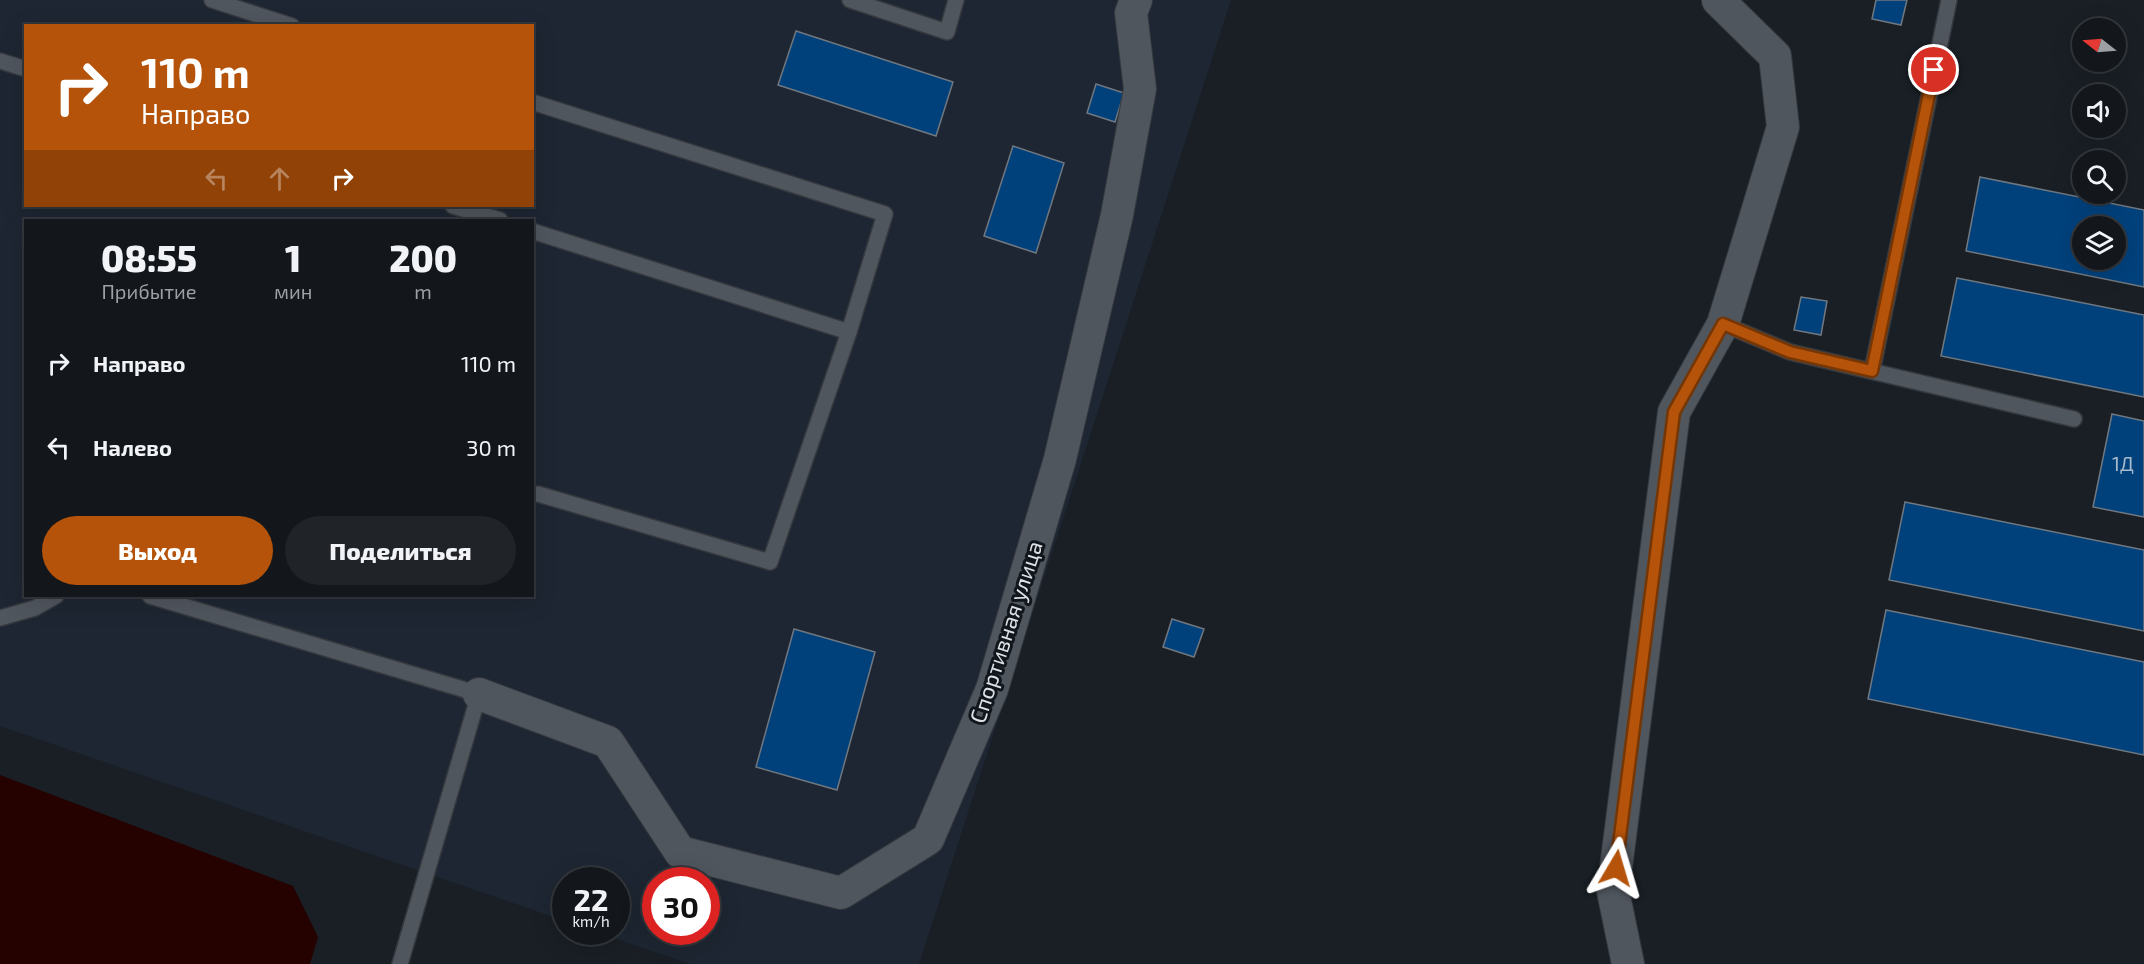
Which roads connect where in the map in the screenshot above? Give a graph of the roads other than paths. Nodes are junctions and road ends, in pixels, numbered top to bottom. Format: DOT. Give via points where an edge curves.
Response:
graph roads {
  1 [pos="212,0"];
  2 [pos="850,0"];
  3 [pos="957,0"];
  4 [pos="1136,0"];
  5 [pos="1718,0"];
  6 [pos="1948,0"];
  7 [pos="286,24"];
  8 [pos="0,61"];
  9 [pos="24,68"];
  10 [pos="534,103"];
  11 [pos="456,207"];
  12 [pos="497,219"];
  13 [pos="534,232"];
  14 [pos="1723,324"];
  15 [pos="849,332"];
  16 [pos="1872,371"];
  17 [pos="2074,419"];
  18 [pos="538,494"];
  19 [pos="54,597"];
  20 [pos="153,597"];
  21 [pos="0,618"];
  22 [pos="479,694"];
  23 [pos="400,964"];
  24 [pos="1628,964"];
  1 -- 7 [label="lane"];
  2 -- 3 [label="lane" via="946,32"];
  4 -- 22 [label="street, Спортивная улица" via="1131,13 1140,89 1118,214 1060,459 992,689 928,839 841,893 680,852 608,742"];
  5 -- 14 [label="street" via="1776,56 1784,127"];
  6 -- 16 [label="lane"];
  8 -- 9 [label="lane"];
  10 -- 15 [label="lane" via="885,214"];
  11 -- 12 [label="lane"];
  13 -- 15 [label="lane"];
  14 -- 16 [label="lane" via="1790,352"];
  14 -- 24 [label="street" via="1674,412 1613,891"];
  15 -- 18 [label="lane" via="771,562"];
  16 -- 17 [label="lane"];
  19 -- 21 [label="lane" via="35,608"];
  20 -- 22 [label="lane"];
  22 -- 23 [label="lane"];
}
